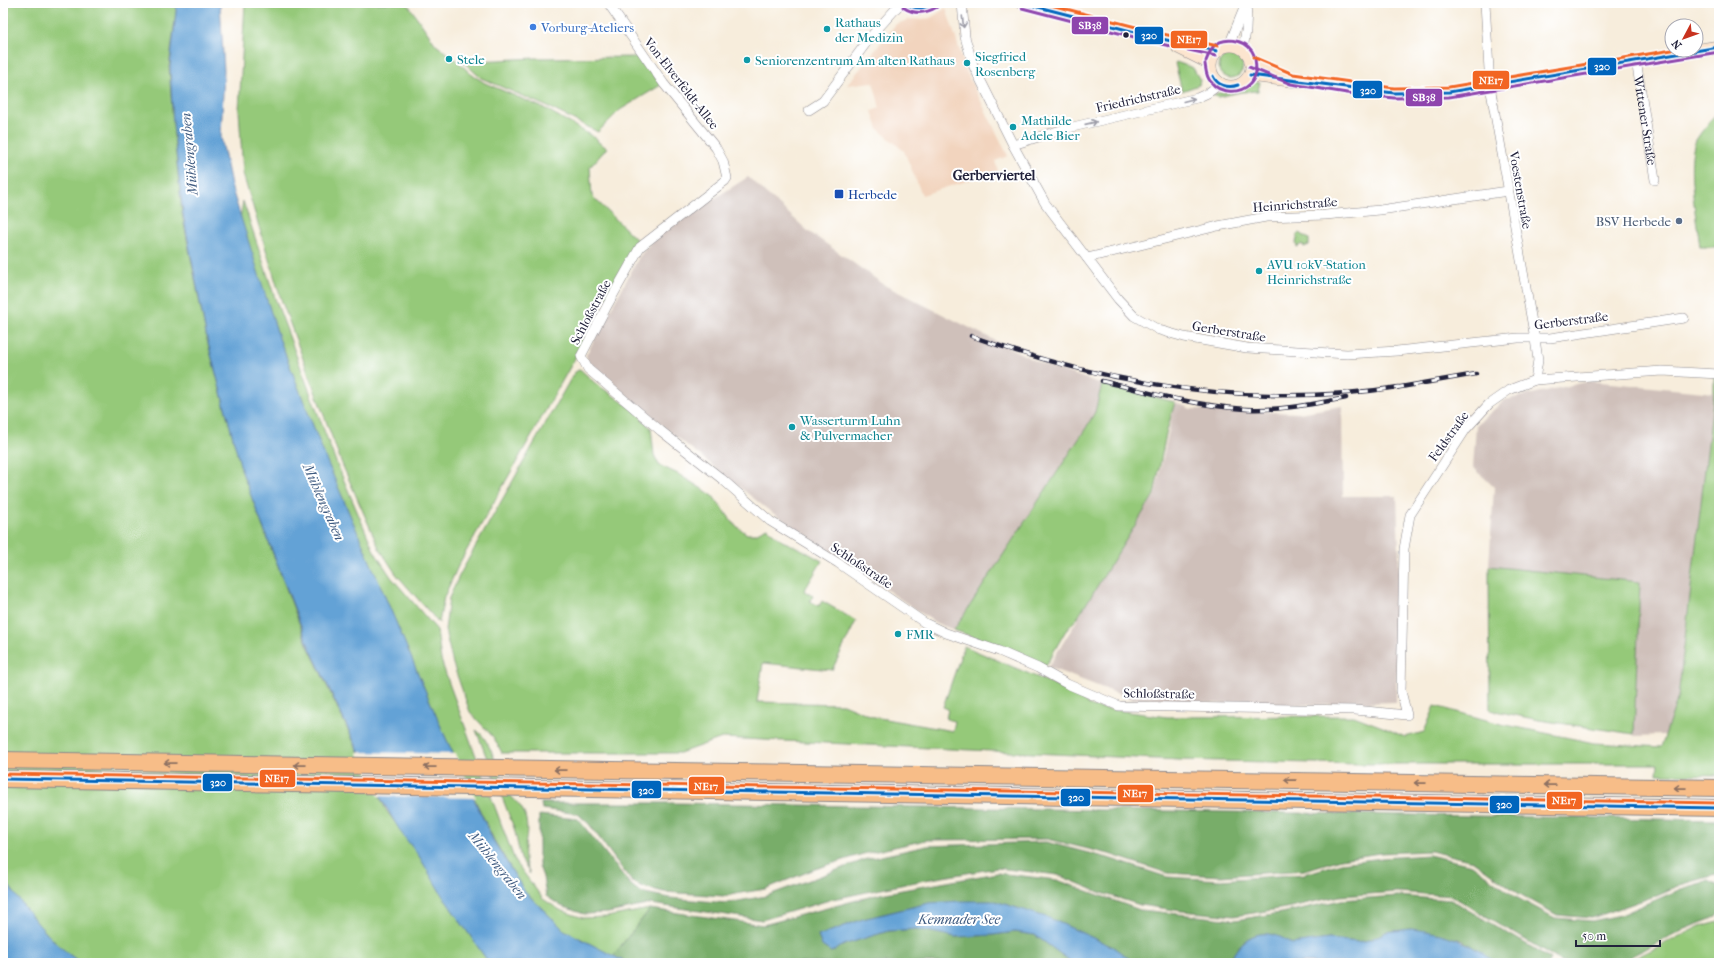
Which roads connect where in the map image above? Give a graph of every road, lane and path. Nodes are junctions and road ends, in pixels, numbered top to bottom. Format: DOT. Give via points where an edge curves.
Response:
graph roads {
  1 [pos="608,3"];
  2 [pos="902,3"];
  3 [pos="906,3"];
  4 [pos="934,3"];
  5 [pos="962,3"];
  6 [pos="1023,3"];
  7 [pos="1247,3"];
  8 [pos="1485,3"];
  9 [pos="1162,39"];
  10 [pos="1229,45"];
  11 [pos="1719,47"];
  12 [pos="1243,49"];
  13 [pos="1216,51"];
  14 [pos="1636,60"];
  15 [pos="1210,63"];
  16 [pos="1250,68"];
  17 [pos="1220,84"];
  18 [pos="1490,86"];
  19 [pos="809,110"];
  20 [pos="1013,145"];
  21 [pos="1654,180"];
  22 [pos="725,182"];
  23 [pos="1508,191"];
  24 [pos="1087,258"];
  25 [pos="1684,318"];
  26 [pos="1535,339"];
  27 [pos="1719,374"];
  28 [pos="1535,380"];
  29 [pos="1407,715"];
  30 [pos="3,760"];
  31 [pos="3,779"];
  32 [pos="1719,788"];
  33 [pos="1719,808"];
  1 -- 22 [label="street, Von-Elverfeldt-Allee" via="664,84 716,148 723,161 727,178"];
  2 -- 19 [label="street" via="875,32 823,101"];
  3 -- 4 [label="main road" via="922,9"];
  5 -- 20 [label="street, Gerberstraße, one-way" via="965,37 973,65"];
  6 -- 9 [label="main road"];
  7 -- 10 [label="street"];
  7 -- 12 [label="street"];
  8 -- 18 [label="street, Voestenstraße"];
  9 -- 13 [label="main road"];
  9 -- 15 [label="main road"];
  10 -- 12 [label="main road"];
  10 -- 13 [label="main road"];
  11 -- 14 [label="main road, Wittener Straße"];
  12 -- 16 [label="main road" via="1248,55"];
  13 -- 15 [label="main road"];
  14 -- 18 [label="main road, Wittener Straße"];
  14 -- 21 [label="street, Wittener Straße"];
  15 -- 17 [label="main road" via="1212,75"];
  16 -- 17 [label="main road" via="1240,85 1226,87"];
  16 -- 18 [label="main road, Wittener Straße" via="1292,79 1394,93 1449,92"];
  20 -- 17 [label="street, Friedrichstraße, one-way" via="1064,129 1197,98"];
  18 -- 23 [label="street, Voestenstraße"];
  20 -- 24 [label="street, Gerberstraße" via="1045,203"];
  22 -- 29 [label="street, Schloßstraße" via="640,247 581,356 588,369 604,384 770,521 838,563 925,623 1025,662 1067,684 1119,706 1355,710"];
  23 -- 24 [label="street, Heinrichstraße" via="1380,210 1266,217"];
  23 -- 26 [label="street, Voestenstraße"];
  24 -- 26 [label="street, Gerberstraße" via="1134,316 1159,330 1211,343 1254,349 1347,354 1518,338"];
  25 -- 26 [label="street, Gerberstraße"];
  26 -- 28 [label="street, Voestenstraße" via="1538,360"];
  27 -- 28 [label="street, Feldstraße" via="1662,371"];
  28 -- 29 [label="street, Feldstraße" via="1509,390 1489,404 1466,429 1410,514 1404,549 1401,692"];
  32 -- 30 [label="highway, one-way"];
  31 -- 33 [label="highway"];
}
